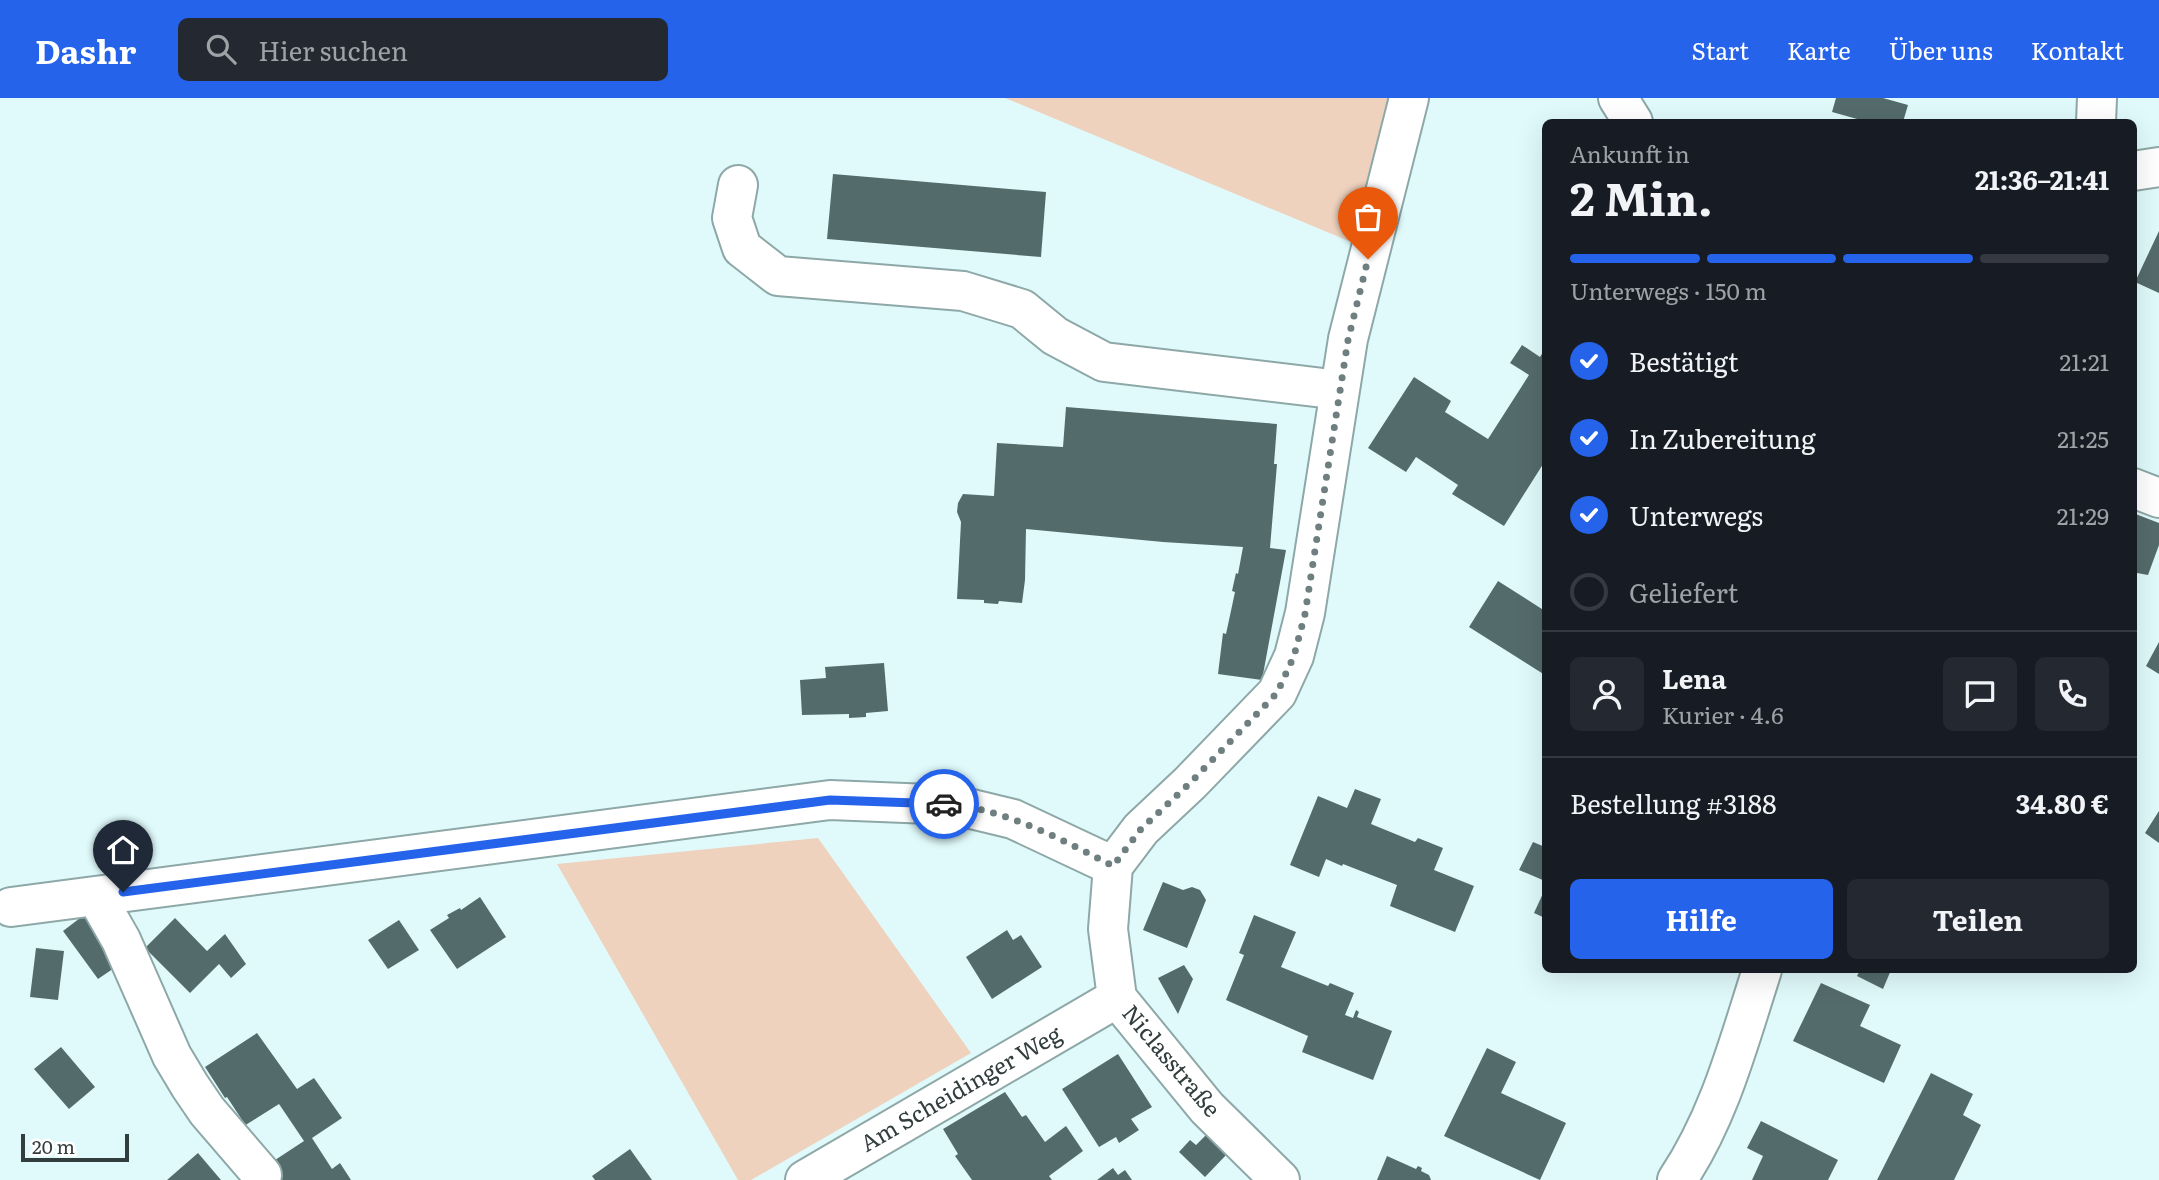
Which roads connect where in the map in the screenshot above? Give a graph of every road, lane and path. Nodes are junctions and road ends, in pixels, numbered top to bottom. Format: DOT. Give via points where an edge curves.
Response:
graph roads {
  1 [pos="1409,98"];
  2 [pos="1618,98"];
  3 [pos="2097,98"];
  4 [pos="1631,119"];
  5 [pos="2096,119"];
  6 [pos="2159,167"];
  7 [pos="2137,170"];
  8 [pos="738,185"];
  9 [pos="1340,390"];
  10 [pos="2137,490"];
  11 [pos="2159,498"];
  12 [pos="1113,866"];
  13 [pos="96,896"];
  14 [pos="11,907"];
  15 [pos="1761,973"];
  16 [pos="1117,998"];
  17 [pos="262,1175"];
  18 [pos="805,1180"];
  19 [pos="1280,1180"];
  20 [pos="1677,1180"];
  1 -- 9 [label="street" via="1348,340"];
  2 -- 4 [label="street"];
  3 -- 5 [label="street"];
  6 -- 7 [label="street"];
  8 -- 9 [label="street" via="732,218 741,248 778,276 963,291 1022,309 1055,336 1104,362"];
  9 -- 12 [label="street" via="1305,614 1294,656 1277,693 1141,829"];
  10 -- 11 [label="street"];
  12 -- 13 [label="street" via="1013,819 955,805 830,800"];
  12 -- 16 [label="street, Niclasstraße" via="1108,929"];
  13 -- 14 [label="street"];
  13 -- 17 [label="street" via="121,940 172,1056 207,1111"];
  15 -- 20 [label="street" via="1713,1117"];
  16 -- 18 [label="street, Am Scheidinger Weg"];
  16 -- 19 [label="street, Niclasstraße" via="1207,1108"];
}
